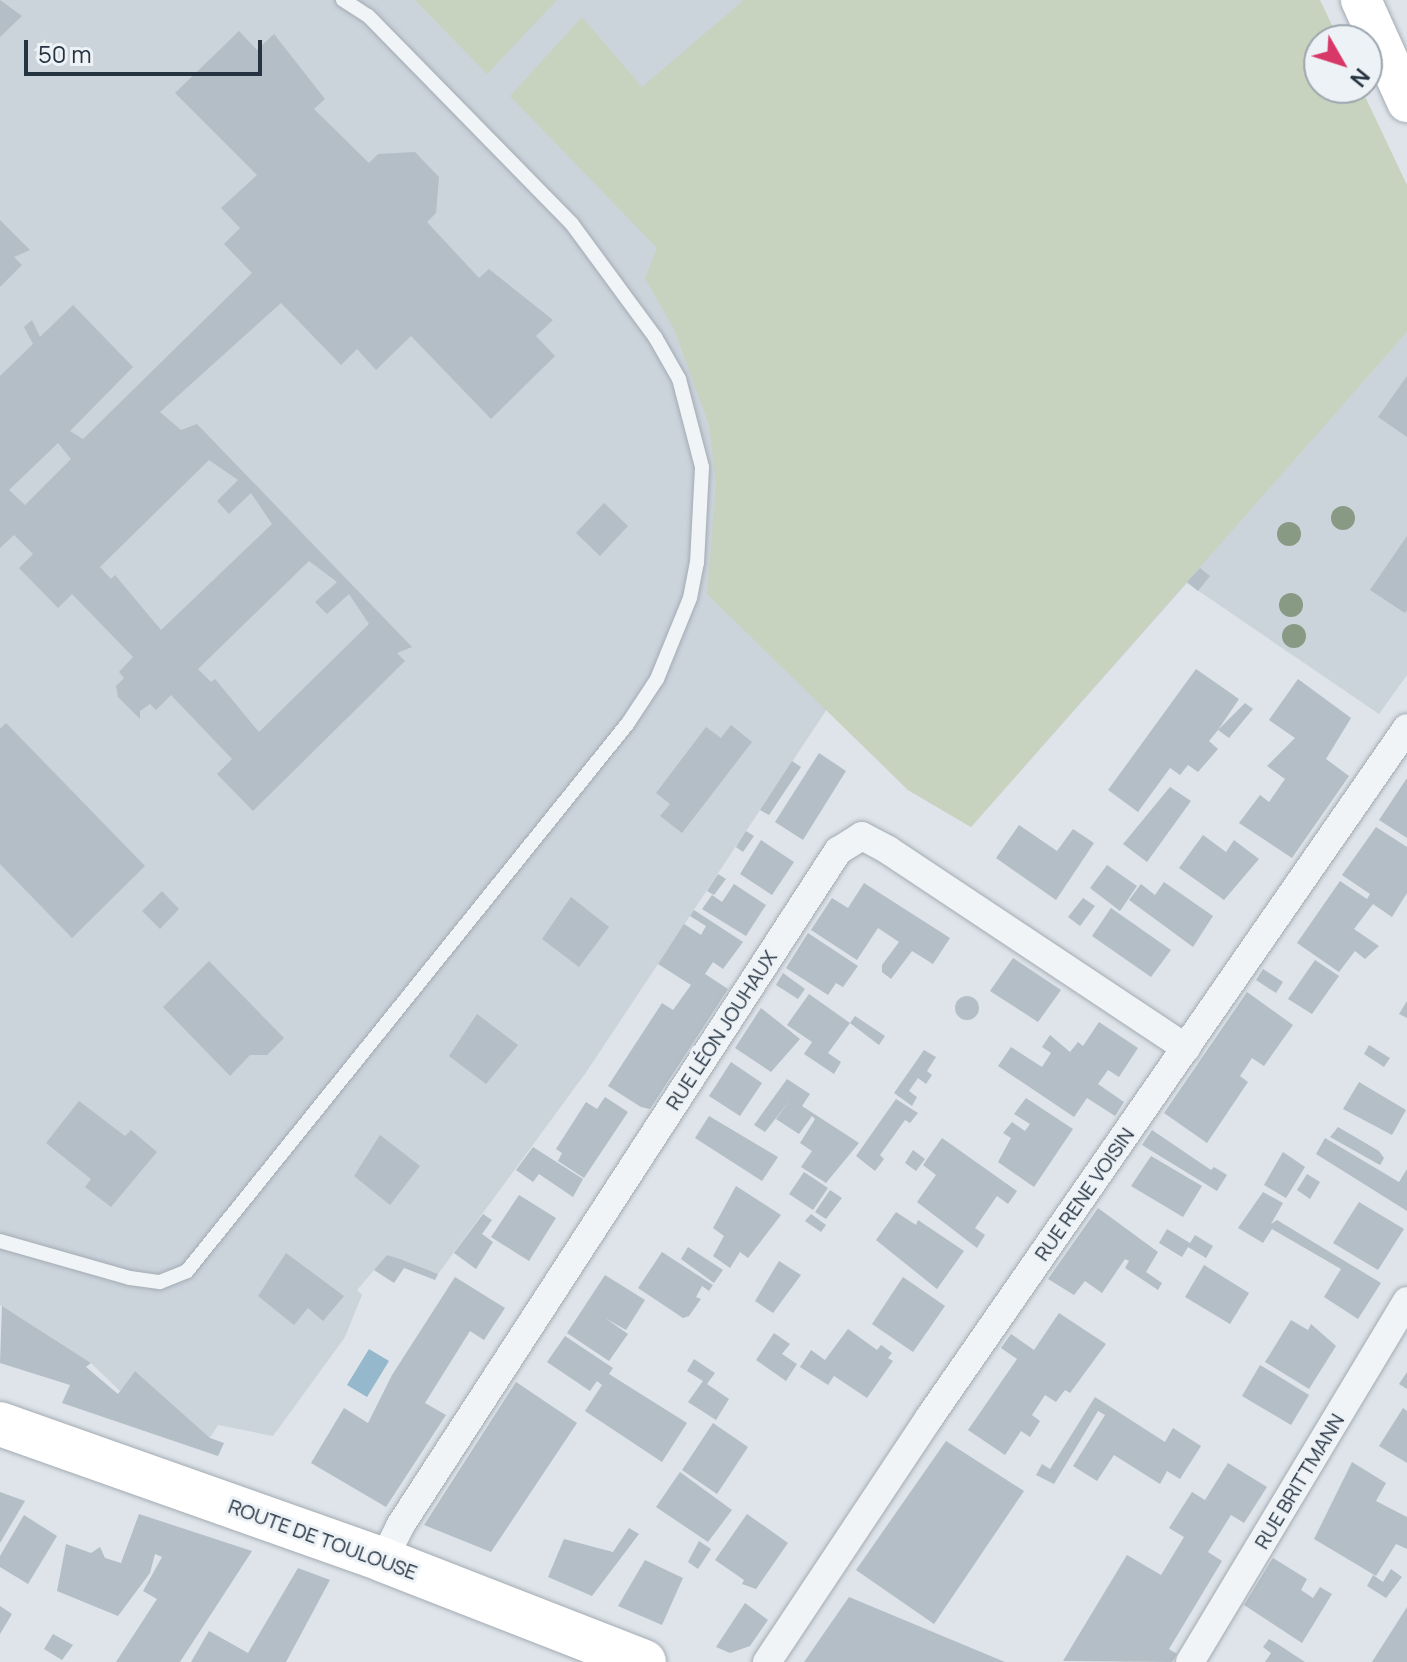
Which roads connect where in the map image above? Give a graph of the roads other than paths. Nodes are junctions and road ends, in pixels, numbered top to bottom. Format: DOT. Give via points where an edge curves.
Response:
graph roads {
  1 [pos="343,0"];
  2 [pos="1361,0"];
  3 [pos="1406,95"];
  4 [pos="1407,728"];
  5 [pos="1186,1048"];
  6 [pos="0,1241"];
  7 [pos="1407,1301"];
  8 [pos="0,1424"];
  9 [pos="383,1560"];
  10 [pos="644,1662"];
  11 [pos="767,1662"];
  12 [pos="1190,1662"];
  1 -- 6 [label="lane" via="368,16 572,224 655,337 679,379 702,467 690,598 657,679 628,723 187,1271 160,1282 130,1278"];
  2 -- 3 [label="street"];
  4 -- 5 [label="street, RUE RENE VOISIN"];
  5 -- 9 [label="street, RUE LÉON JOUHAUX" via="888,850 862,836 838,851 400,1526"];
  5 -- 11 [label="street, RUE RENE VOISIN"];
  7 -- 12 [label="street, RUE BRITTMANN"];
  8 -- 9 [label="main road, ROUTE DE TOULOUSE"];
  9 -- 10 [label="main road, ROUTE DE TOULOUSE"];
}
